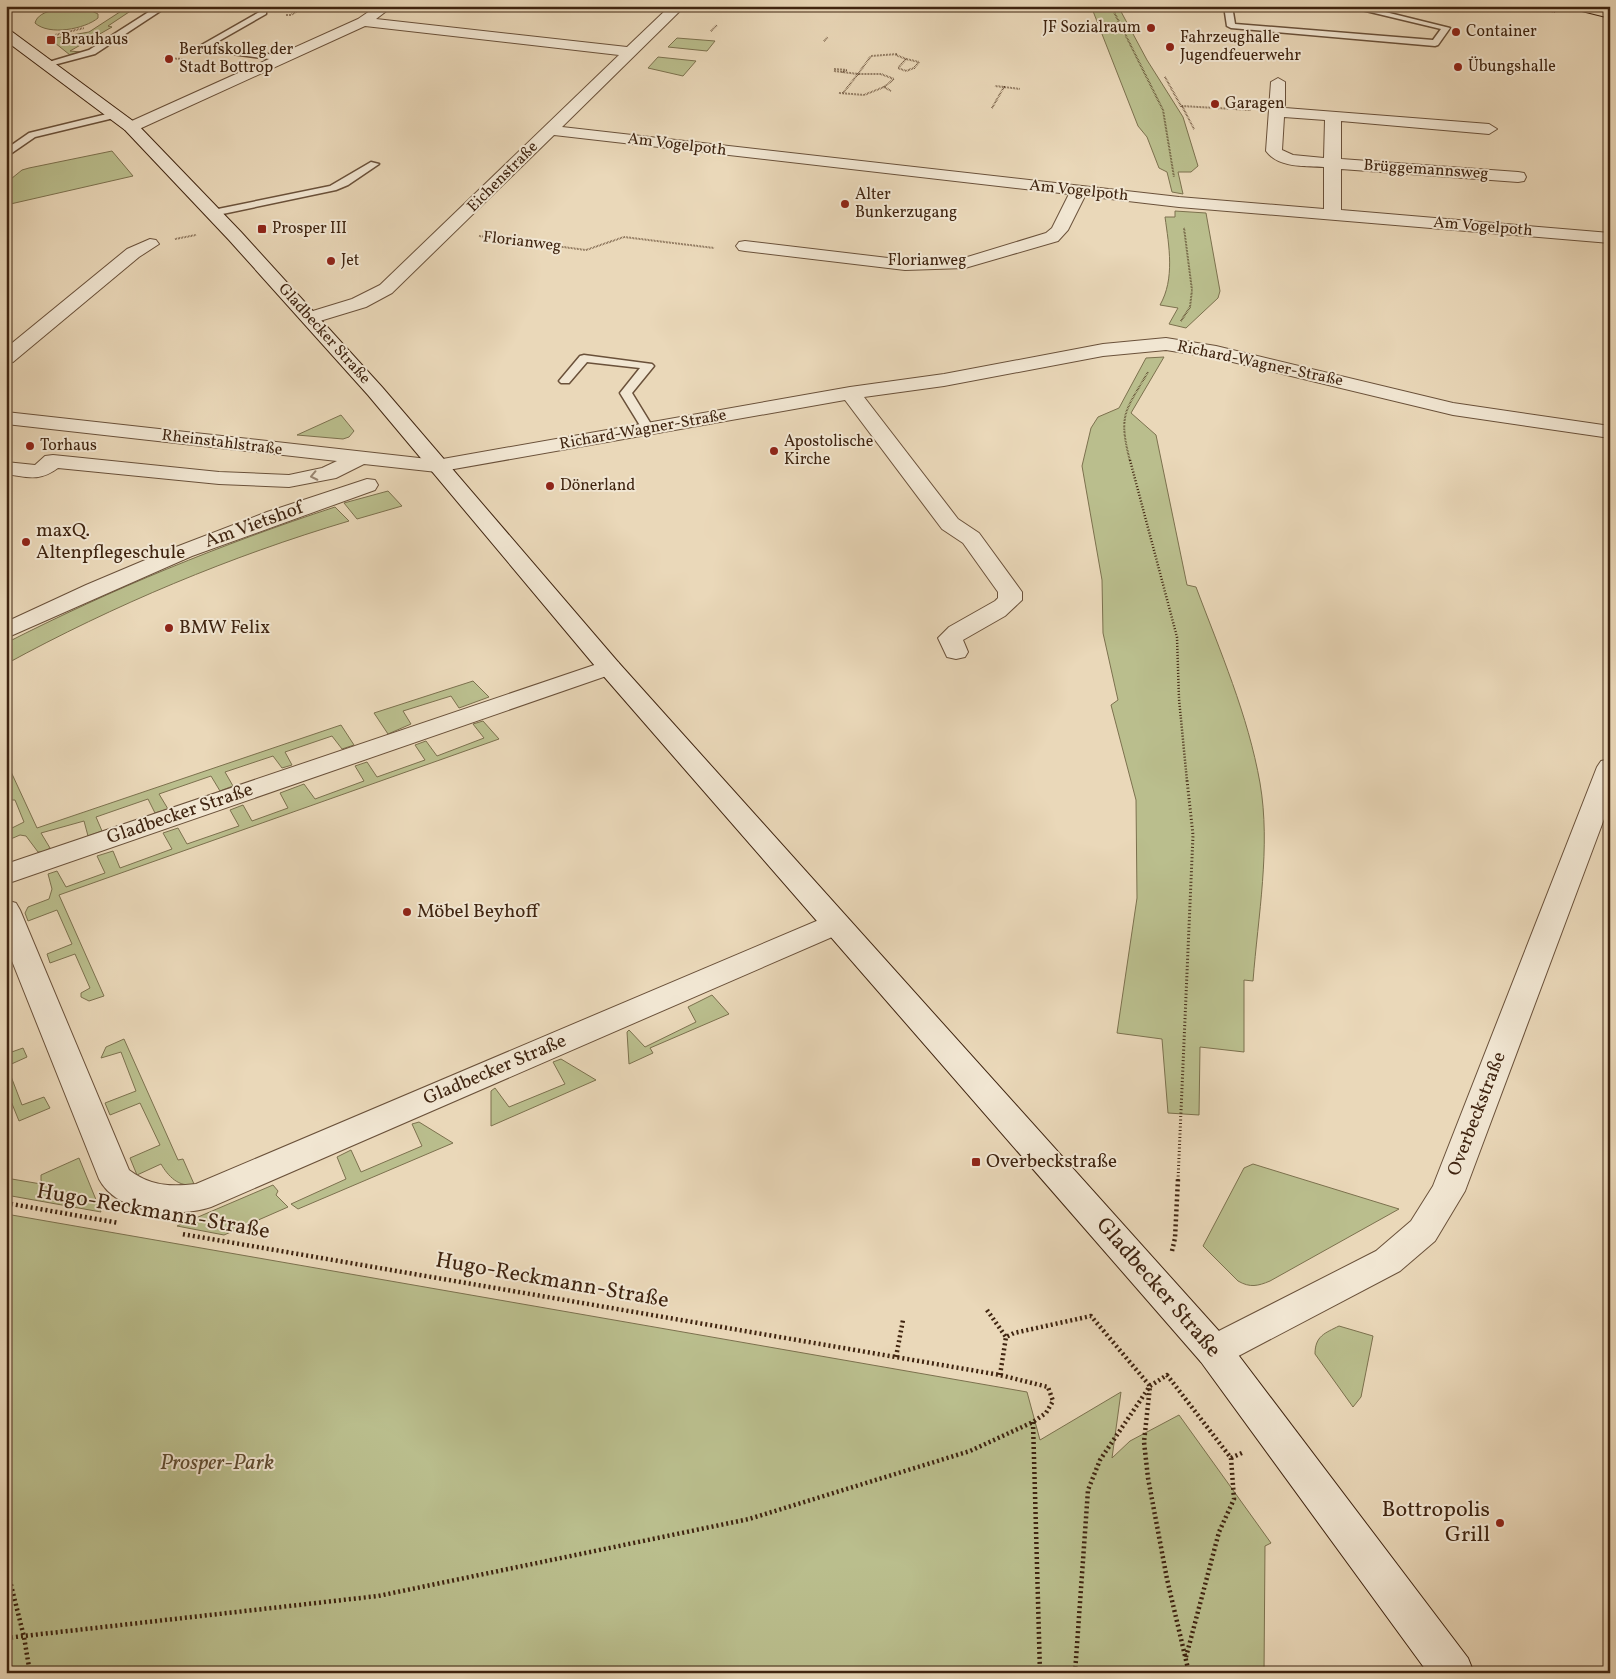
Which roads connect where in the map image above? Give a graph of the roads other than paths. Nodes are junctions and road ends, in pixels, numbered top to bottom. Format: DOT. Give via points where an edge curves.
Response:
graph roads {
  1 [pos="164,6"];
  2 [pos="386,6"];
  3 [pos="678,6"];
  4 [pos="1228,6"];
  5 [pos="1349,6"];
  6 [pos="1579,6"];
  7 [pos="263,12"];
  8 [pos="1610,14"];
  9 [pos="362,22"];
  10 [pos="12,39"];
  11 [pos="632,52"];
  12 [pos="282,59"];
  13 [pos="46,64"];
  14 [pos="1278,82"];
  15 [pos="1277,112"];
  16 [pos="115,115"];
  17 [pos="1333,116"];
  18 [pos="131,127"];
  19 [pos="1489,128"];
  20 [pos="550,130"];
  21 [pos="6,154"];
  22 [pos="1333,163"];
  23 [pos="374,164"];
  24 [pos="1518,177"];
  25 [pos="333,188"];
  26 [pos="352,189"];
  27 [pos="1079,191"];
  28 [pos="213,213"];
  29 [pos="1332,215"];
  30 [pos="1610,238"];
  31 [pos="150,244"];
  32 [pos="745,246"];
  33 [pos="310,318"];
  34 [pos="6,358"];
  35 [pos="565,381"];
  36 [pos="850,393"];
  37 [pos="6,418"];
  38 [pos="648,429"];
  39 [pos="1610,432"];
  40 [pos="360,459"];
  41 [pos="437,466"];
  42 [pos="6,468"];
  43 [pos="367,485"];
  44 [pos="6,631"];
  45 [pos="956,652"];
  46 [pos="609,667"];
  47 [pos="1610,767"];
  48 [pos="6,874"];
  49 [pos="6,910"];
  50 [pos="836,924"];
  51 [pos="1214,1351"];
  52 [pos="1453,1673"];
  1 -- 13 [label="lane" via="92,52"];
  2 -- 9 [label="street"];
  3 -- 11 [label="street, Eichenstraße"];
  4 -- 5 [label="lane" via="1231,26 1434,42 1446,28"];
  6 -- 8 [label="main road"];
  7 -- 12 [label="lane" via="202,47"];
  9 -- 11 [label="street"];
  9 -- 12 [label="street"];
  10 -- 13 [label="street, Gladbecker Straße"];
  11 -- 20 [label="street, Eichenstraße"];
  12 -- 18 [label="street"];
  13 -- 16 [label="street, Gladbecker Straße"];
  14 -- 15 [label="street, Brüggemannsweg"];
  15 -- 17 [label="street"];
  15 -- 22 [label="street, Brüggemannsweg" via="1275,154 1292,160"];
  16 -- 18 [label="street, Gladbecker Straße"];
  16 -- 21 [label="lane" via="32,135"];
  17 -- 19 [label="street"];
  17 -- 22 [label="street"];
  18 -- 28 [label="street, Gladbecker Straße"];
  20 -- 27 [label="street, Am Vogelpoth"];
  20 -- 33 [label="street, Eichenstraße" via="386,289 359,303"];
  22 -- 24 [label="street, Brüggemannsweg"];
  22 -- 29 [label="street"];
  23 -- 25 [label="lane"];
  25 -- 26 [label="lane"];
  25 -- 28 [label="lane"];
  27 -- 29 [label="street, Am Vogelpoth"];
  27 -- 32 [label="street, Florianweg" via="1052,237 965,263 904,264"];
  28 -- 33 [label="street, Gladbecker Straße"];
  29 -- 30 [label="street, Am Vogelpoth"];
  31 -- 34 [label="street" via="132,253"];
  33 -- 41 [label="street, Gladbecker Straße"];
  35 -- 38 [label="lane" via="584,358 648,366 626,393"];
  36 -- 38 [label="street, Richard-Wagner-Straße"];
  36 -- 39 [label="street, Richard-Wagner-Straße" via="944,380 1103,350 1166,344 1216,352 1453,409"];
  36 -- 45 [label="street" via="950,524 970,538 1010,592 1010,600 1004,607 970,623 950,638"];
  37 -- 40 [label="street, Rheinstahlstraße"];
  38 -- 41 [label="street, Richard-Wagner-Straße"];
  40 -- 41 [label="street, Rheinstahlstraße"];
  40 -- 42 [label="street, Am Vietshof, one-way" via="328,473 289,481 53,461 39,472"];
  41 -- 46 [label="street, Gladbecker Straße"];
  43 -- 44 [label="street, Am Vietshof" via="188,550 98,587"];
  46 -- 48 [label="street, Gladbecker Straße"];
  46 -- 50 [label="street, Gladbecker Straße"];
  47 -- 51 [label="street, Overbeckstraße" via="1448,1191 1422,1231 1388,1262"];
  49 -- 50 [label="street, Gladbecker Straße" via="116,1179 130,1190 149,1198 174,1201 198,1197"];
  50 -- 51 [label="street, Gladbecker Straße"];
  51 -- 52 [label="street, Gladbecker Straße"];
}
